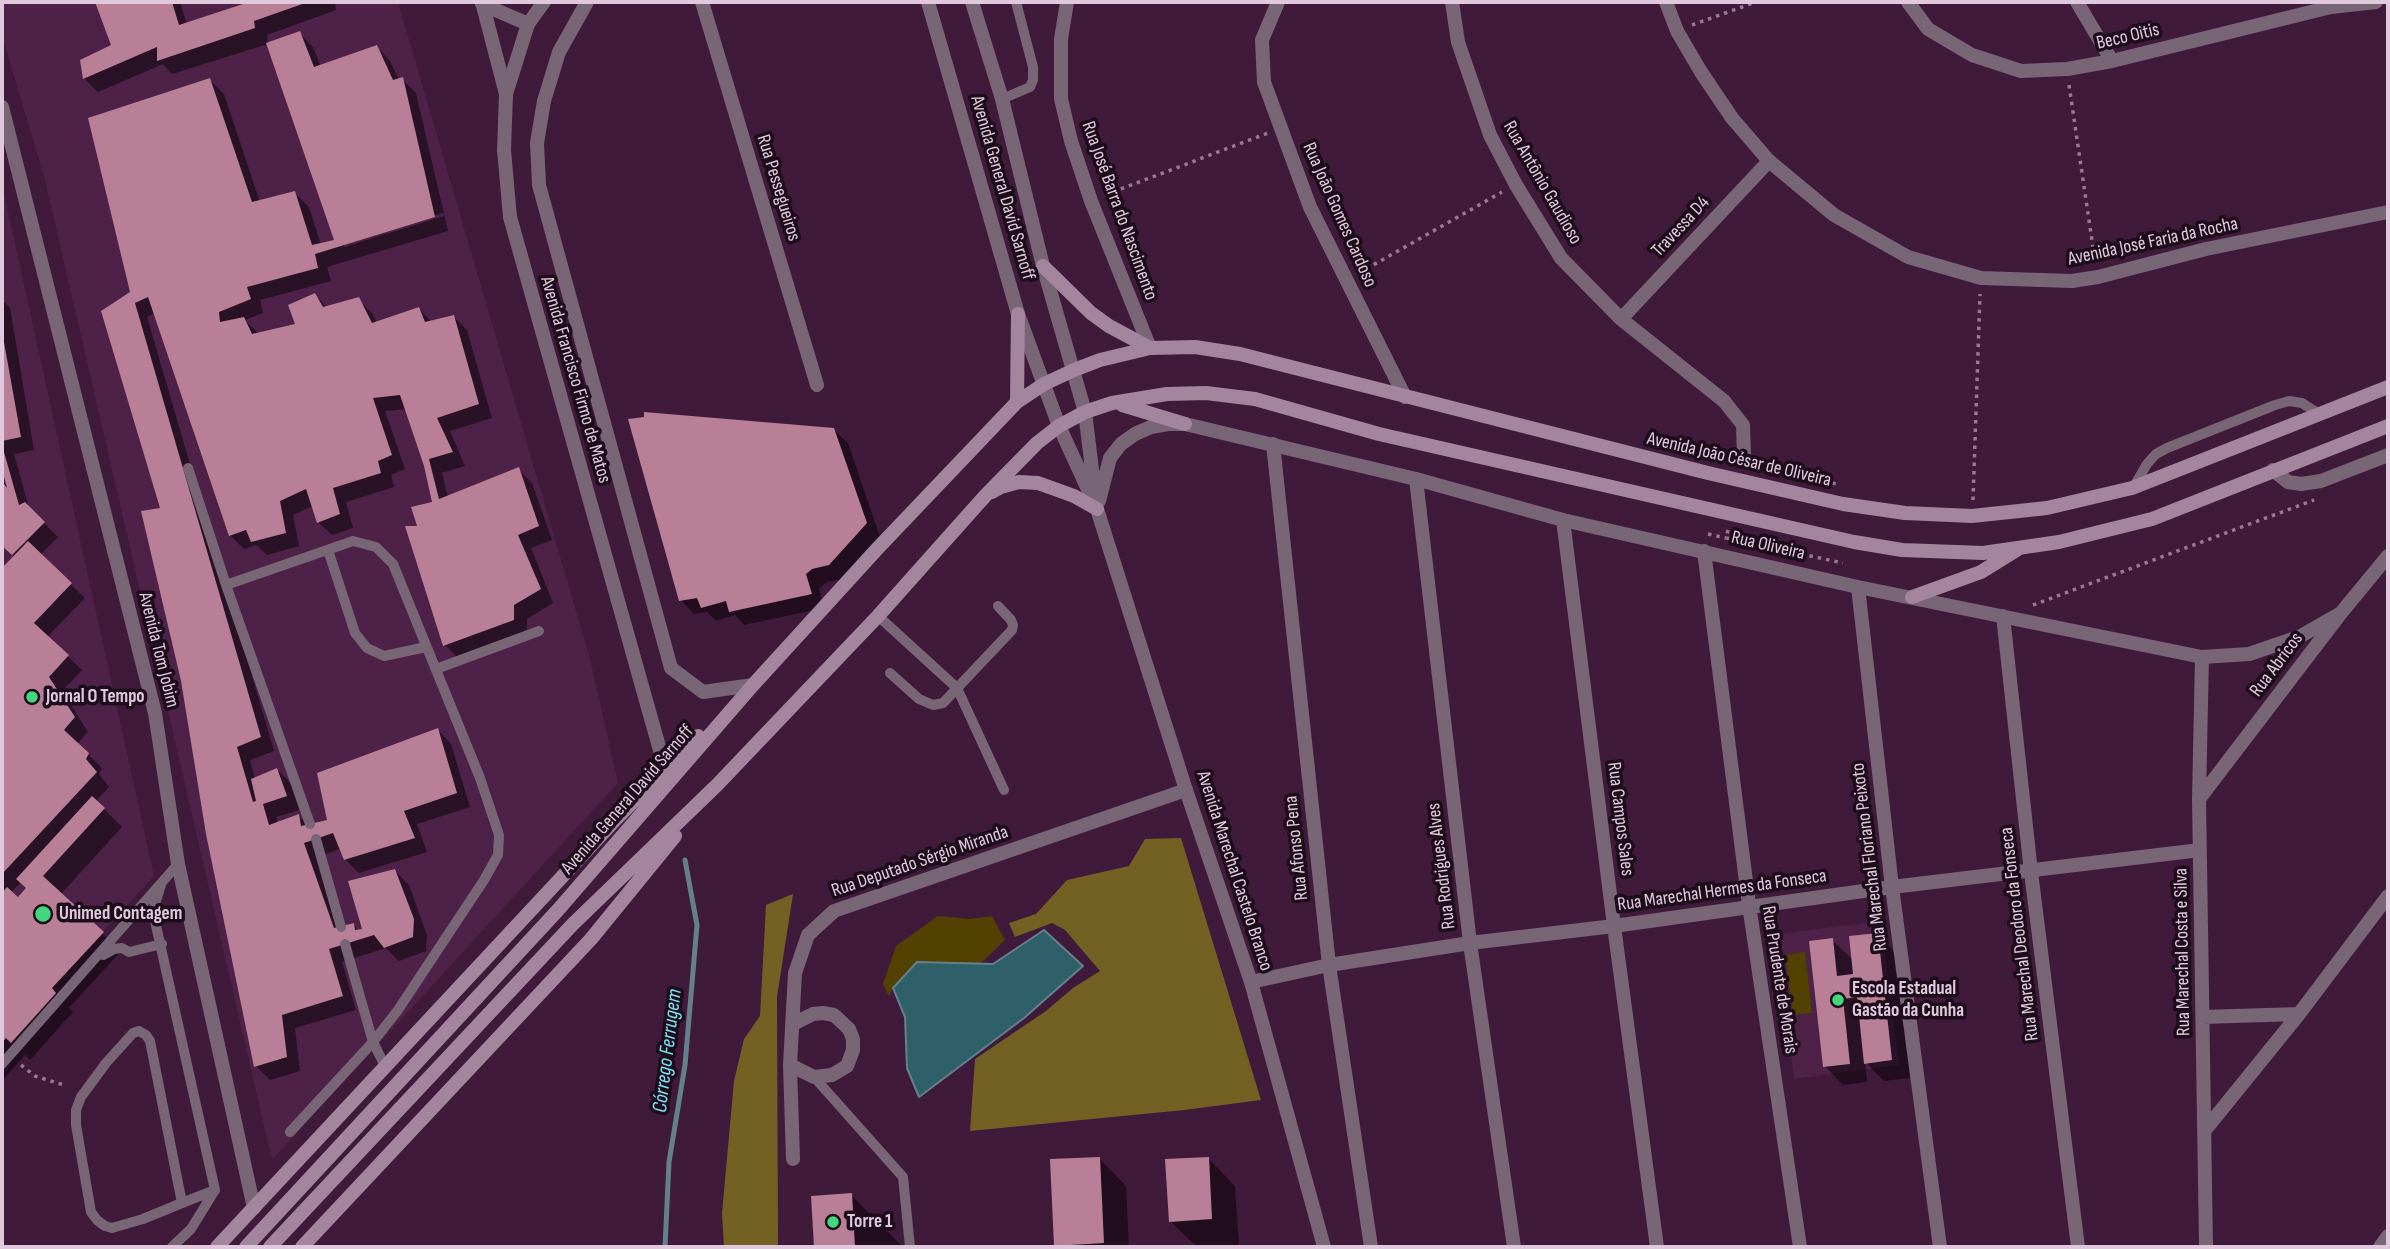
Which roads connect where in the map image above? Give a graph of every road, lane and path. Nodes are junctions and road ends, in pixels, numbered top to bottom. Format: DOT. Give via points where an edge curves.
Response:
graph roads {
  1 [pos="544,2"];
  2 [pos="587,2"];
  3 [pos="702,2"];
  4 [pos="928,2"];
  5 [pos="972,2"];
  6 [pos="1016,2"];
  7 [pos="1067,2"];
  8 [pos="1278,2"];
  9 [pos="1452,2"];
  10 [pos="1666,2"];
  11 [pos="1756,2"];
  12 [pos="1908,2"];
  13 [pos="2077,2"];
  14 [pos="2376,2"];
  15 [pos="482,3"];
  16 [pos="2328,5"];
  17 [pos="528,24"];
  18 [pos="1677,31"];
  19 [pos="2112,61"];
  20 [pos="2067,69"];
  21 [pos="506,94"];
  22 [pos="1002,99"];
  23 [pos="3,116"];
  24 [pos="1280,129"];
  25 [pos="1769,161"];
  26 [pos="1516,184"];
  27 [pos="1091,201"];
  28 [pos="2388,212"];
  29 [pos="1043,266"];
  30 [pos="2098,277"];
  31 [pos="1981,278"];
  32 [pos="1346,280"];
  33 [pos="1018,314"];
  34 [pos="1621,319"];
  35 [pos="1150,348"];
  36 [pos="1074,370"];
  37 [pos="1044,384"];
  38 [pos="817,385"];
  39 [pos="2388,387"];
  40 [pos="1405,397"];
  41 [pos="1017,402"];
  42 [pos="1117,403"];
  43 [pos="1085,412"];
  44 [pos="2319,414"];
  45 [pos="1185,424"];
  46 [pos="1059,426"];
  47 [pos="2388,426"];
  48 [pos="1273,444"];
  49 [pos="2388,455"];
  50 [pos="1744,456"];
  51 [pos="188,468"];
  52 [pos="2273,470"];
  53 [pos="1416,479"];
  54 [pos="2133,488"];
  55 [pos="985,496"];
  56 [pos="2324,496"];
  57 [pos="1097,509"];
  58 [pos="1972,516"];
  59 [pos="1563,520"];
  60 [pos="2021,548"];
  61 [pos="328,550"];
  62 [pos="1704,551"];
  63 [pos="2388,556"];
  64 [pos="226,585"];
  65 [pos="1858,587"];
  66 [pos="1912,597"];
  67 [pos="998,606"];
  68 [pos="2029,607"];
  69 [pos="2341,612"];
  70 [pos="878,616"];
  71 [pos="2003,617"];
  72 [pos="538,631"];
  73 [pos="426,647"];
  74 [pos="2203,657"];
  75 [pos="436,668"];
  76 [pos="890,673"];
  77 [pos="753,685"];
  78 [pos="957,688"];
  79 [pos="719,724"];
  80 [pos="665,768"];
  81 [pos="717,785"];
  82 [pos="1004,790"];
  83 [pos="1186,790"];
  84 [pos="2199,799"];
  85 [pos="310,824"];
  86 [pos="316,839"];
  87 [pos="2200,850"];
  88 [pos="178,864"];
  89 [pos="2031,872"];
  90 [pos="161,885"];
  91 [pos="1892,887"];
  92 [pos="2388,896"];
  93 [pos="1749,905"];
  94 [pos="129,921"];
  95 [pos="1614,926"];
  96 [pos="341,927"];
  97 [pos="1471,943"];
  98 [pos="162,944"];
  99 [pos="345,944"];
  100 [pos="122,948"];
  101 [pos="94,960"];
  102 [pos="1329,965"];
  103 [pos="1251,982"];
  104 [pos="2299,1014"];
  105 [pos="2203,1017"];
  106 [pos="793,1024"];
  107 [pos="373,1042"];
  108 [pos="2,1064"];
  109 [pos="21,1065"];
  110 [pos="790,1065"];
  111 [pos="386,1068"];
  112 [pos="814,1077"];
  113 [pos="64,1085"];
  114 [pos="2205,1130"];
  115 [pos="290,1132"];
  116 [pos="793,1159"];
  117 [pos="215,1190"];
  118 [pos="182,1203"];
  119 [pos="254,1208"];
  120 [pos="2388,1236"];
  121 [pos="1371,1240"];
  122 [pos="1325,1246"];
  123 [pos="172,1247"];
  124 [pos="217,1247"];
  125 [pos="246,1247"];
  126 [pos="270,1247"];
  127 [pos="302,1247"];
  128 [pos="910,1247"];
  129 [pos="1364,1247"];
  130 [pos="1514,1247"];
  131 [pos="1657,1247"];
  132 [pos="1800,1247"];
  133 [pos="1940,1247"];
  134 [pos="2078,1247"];
  135 [pos="2206,1247"];
  136 [pos="2380,1247"];
  1 -- 17 [label="street, Avenida Francisco Firmo de Matos"];
  2 -- 77 [label="street, Avenida Francisco Firmo de Matos" via="559,52 544,101 537,144 539,185 671,668 703,692"];
  3 -- 38 [label="street, Rua Pessegueiros"];
  4 -- 33 [label="street, Avenida General David Sarnoff"];
  5 -- 22 [label="street, Avenida General David Sarnoff"];
  6 -- 22 [label="lane" via="1033,80 1030,88"];
  7 -- 27 [label="street, Rua José Barra do Nascimento" via="1061,39 1061,99"];
  8 -- 24 [label="street, Rua João Gomes Cardoso" via="1262,40 1264,82"];
  9 -- 26 [label="street, Rua Antônio Gaudioso" via="1458,42 1490,135"];
  10 -- 18 [label="street, Avenida José Faria da Rocha"];
  11 -- 18 [label="path"];
  12 -- 20 [label="street, Beco Oitis" via="1928,29 1972,55 2021,71"];
  13 -- 19 [label="street"];
  14 -- 16 [label="street, Beco Oitis"];
  15 -- 17 [label="street"];
  15 -- 21 [label="street"];
  16 -- 19 [label="street, Beco Oitis"];
  17 -- 21 [label="street, Avenida Francisco Firmo de Matos"];
  18 -- 25 [label="street, Avenida José Faria da Rocha" via="1732,118"];
  19 -- 20 [label="street, Beco Oitis"];
  20 -- 30 [label="path"];
  21 -- 80 [label="street, Avenida Francisco Firmo de Matos" via="504,150 510,217"];
  22 -- 29 [label="street, Avenida General David Sarnoff"];
  23 -- 88 [label="street, Avenida Tom Jobim" via="155,713"];
  24 -- 27 [label="path"];
  24 -- 32 [label="street, Rua João Gomes Cardoso" via="1310,207"];
  25 -- 31 [label="street, Avenida José Faria da Rocha" via="1834,215 1868,236 1908,257"];
  25 -- 34 [label="street, Travessa D4"];
  26 -- 32 [label="path"];
  26 -- 34 [label="street, Rua Antônio Gaudioso" via="1561,258"];
  27 -- 35 [label="street, Rua José Barra do Nascimento"];
  28 -- 30 [label="street, Avenida José Faria da Rocha" via="2206,249"];
  29 -- 35 [label="main road" via="1109,327"];
  29 -- 36 [label="street, Avenida General David Sarnoff"];
  30 -- 31 [label="street, Avenida José Faria da Rocha" via="2072,281"];
  31 -- 58 [label="path"];
  32 -- 40 [label="street, Rua João Gomes Cardoso"];
  33 -- 37 [label="street, Avenida General David Sarnoff"];
  33 -- 41 [label="main road"];
  34 -- 50 [label="street, Rua Antônio Gaudioso" via="1724,401 1743,425"];
  35 -- 36 [label="main road, Avenida João César de Oliveira"];
  35 -- 40 [label="main road, Avenida João César de Oliveira" via="1195,347 1240,354"];
  36 -- 37 [label="main road, Avenida General David Sarnoff"];
  36 -- 43 [label="street, Avenida General David Sarnoff"];
  37 -- 41 [label="main road, Avenida General David Sarnoff"];
  37 -- 46 [label="street, Avenida General David Sarnoff"];
  39 -- 44 [label="main road, Avenida João César de Oliveira"];
  40 -- 58 [label="main road, Avenida João César de Oliveira" via="1843,504"];
  41 -- 77 [label="main road, Avenida General David Sarnoff"];
  42 -- 43 [label="main road"];
  42 -- 45 [label="main road"];
  42 -- 60 [label="main road" via="1167,394 1255,399 1379,434 1854,542 1902,550 1983,553"];
  43 -- 46 [label="main road"];
  43 -- 57 [label="street, Avenida Marechal Castelo Branco"];
  44 -- 54 [label="main road, Avenida João César de Oliveira"];
  44 -- 54 [label="lane" via="2302,403 2275,405 2156,454"];
  45 -- 48 [label="street, Rua Oliveira"];
  45 -- 57 [label="street, Rua Oliveira" via="1151,427 1121,444 1110,458"];
  46 -- 55 [label="main road"];
  46 -- 57 [label="street, Avenida Marechal Castelo Branco"];
  47 -- 52 [label="main road"];
  48 -- 53 [label="street, Rua Oliveira"];
  48 -- 102 [label="street, Rua Afonso Pena"];
  49 -- 52 [label="street" via="2301,484 2288,482"];
  51 -- 64 [label="lane"];
  52 -- 60 [label="main road" via="2152,519"];
  53 -- 59 [label="street, Rua Oliveira"];
  53 -- 97 [label="street, Rua Rodrigues Alves"];
  54 -- 58 [label="main road, Avenida João César de Oliveira" via="2048,508"];
  55 -- 57 [label="main road" via="1019,482 1038,483"];
  55 -- 70 [label="main road"];
  56 -- 68 [label="path"];
  57 -- 83 [label="street, Avenida Marechal Castelo Branco"];
  59 -- 62 [label="street, Rua Oliveira"];
  59 -- 95 [label="street, Rua Campos Sales"];
  60 -- 66 [label="main road" via="1981,572"];
  61 -- 64 [label="lane"];
  61 -- 73 [label="lane" via="353,541 376,547 385,555 393,564"];
  61 -- 73 [label="lane" via="355,633 367,648 384,656"];
  62 -- 65 [label="street, Rua Oliveira"];
  62 -- 93 [label="street, Rua Prudente de Morais"];
  63 -- 69 [label="street, Rua Abricos"];
  64 -- 85 [label="lane"];
  65 -- 66 [label="street, Rua Oliveira"];
  65 -- 91 [label="street, Rua Marechal Floriano Peixoto"];
  66 -- 71 [label="street, Rua Oliveira"];
  67 -- 78 [label="lane" via="1011,620 1012,630"];
  69 -- 74 [label="street, Rua Oliveira" via="2299,637 2249,654"];
  69 -- 84 [label="street, Rua Abricos"];
  70 -- 78 [label="lane"];
  70 -- 81 [label="main road"];
  71 -- 74 [label="street, Rua Oliveira"];
  71 -- 89 [label="street, Rua Marechal Deodoro da Fonseca"];
  72 -- 75 [label="lane"];
  73 -- 75 [label="lane"];
  74 -- 84 [label="street, Rua Marechal Costa e Silva"];
  75 -- 107 [label="lane" via="499,835 498,855"];
  76 -- 78 [label="lane" via="919,699 933,705 943,703"];
  77 -- 79 [label="main road, Avenida General David Sarnoff"];
  78 -- 82 [label="lane"];
  79 -- 80 [label="main road" via="698,736"];
  79 -- 125 [label="main road, Avenida General David Sarnoff" via="558,910"];
  80 -- 111 [label="main road"];
  81 -- 126 [label="main road" via="573,924"];
  81 -- 127 [label="main road" via="591,939"];
  83 -- 103 [label="street, Avenida Marechal Castelo Branco"];
  83 -- 106 [label="street, Rua Deputado Sérgio Miranda" via="834,911 808,935 795,973"];
  84 -- 87 [label="street, Rua Marechal Costa e Silva"];
  86 -- 96 [label="lane"];
  87 -- 89 [label="street, Rua Marechal Hermes da Fonseca"];
  87 -- 105 [label="street, Rua Marechal Costa e Silva"];
  88 -- 90 [label="lane"];
  88 -- 119 [label="street, Avenida Tom Jobim"];
  89 -- 91 [label="street, Rua Marechal Hermes da Fonseca"];
  89 -- 134 [label="street, Rua Marechal Deodoro da Fonseca"];
  90 -- 94 [label="lane"];
  90 -- 98 [label="lane" via="154,907"];
  91 -- 93 [label="street, Rua Marechal Hermes da Fonseca"];
  91 -- 133 [label="street, Rua Marechal Floriano Peixoto"];
  92 -- 104 [label="street"];
  93 -- 95 [label="street, Rua Marechal Hermes da Fonseca"];
  93 -- 132 [label="street, Rua Prudente de Morais"];
  94 -- 100 [label="lane" via="121,936"];
  94 -- 101 [label="lane"];
  95 -- 97 [label="street, Rua Marechal Hermes da Fonseca"];
  95 -- 131 [label="street, Rua Campos Sales"];
  97 -- 102 [label="street, Rua Marechal Hermes da Fonseca"];
  97 -- 130 [label="street, Rua Rodrigues Alves"];
  98 -- 100 [label="lane" via="129,952"];
  98 -- 117 [label="lane"];
  99 -- 107 [label="lane"];
  100 -- 101 [label="lane"];
  101 -- 108 [label="lane"];
  102 -- 103 [label="street, Rua Marechal Hermes da Fonseca"];
  102 -- 121 [label="street, Rua Afonso Pena"];
  103 -- 122 [label="street, Avenida Marechal Castelo Branco"];
  104 -- 105 [label="street"];
  104 -- 114 [label="street"];
  105 -- 114 [label="street, Rua Marechal Costa e Silva"];
  106 -- 110 [label="street, Rua Deputado Sérgio Miranda"];
  106 -- 112 [label="street" via="813,1014 834,1015 853,1039 847,1066 832,1075"];
  107 -- 111 [label="lane"];
  107 -- 115 [label="lane"];
  109 -- 113 [label="path" via="35,1076"];
  110 -- 112 [label="street"];
  110 -- 116 [label="street, Rua Deputado Sérgio Miranda"];
  111 -- 119 [label="main road"];
  112 -- 128 [label="lane" via="903,1177"];
  114 -- 135 [label="street, Rua Marechal Costa e Silva"];
  117 -- 118 [label="lane"];
  117 -- 123 [label="lane" via="191,1229"];
  118 -- 118 [label="lane" via="112,1228 91,1212 76,1110 106,1063 139,1031 150,1041"];
  119 -- 124 [label="main road"];
  120 -- 136 [label="street"];
  121 -- 129 [label="street"];
}
